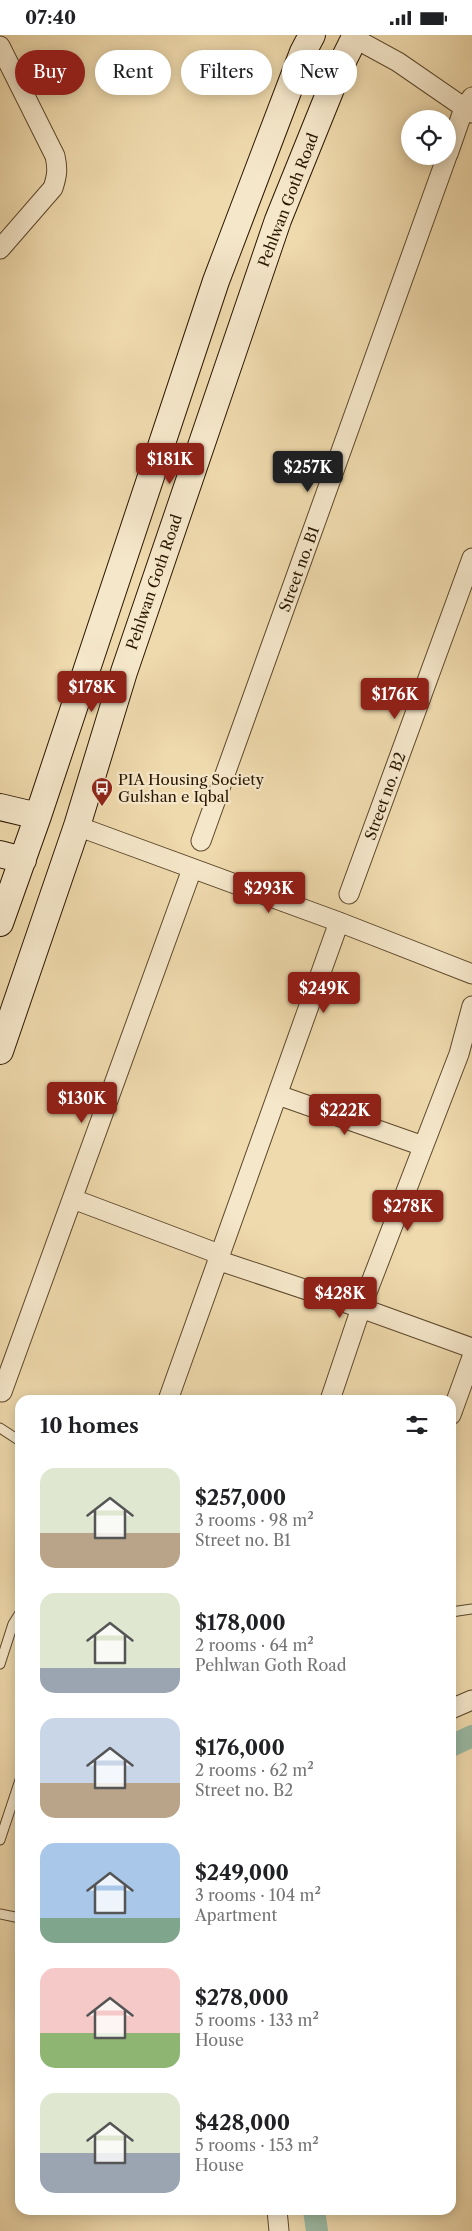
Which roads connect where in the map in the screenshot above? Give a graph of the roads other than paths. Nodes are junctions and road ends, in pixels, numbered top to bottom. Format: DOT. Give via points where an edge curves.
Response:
graph roads {
  1 [pos="312,35"];
  2 [pos="355,37"];
  3 [pos="0,50"];
  4 [pos="469,106"];
  5 [pos="456,135"];
  6 [pos="443,165"];
  7 [pos="0,249"];
  8 [pos="472,557"];
  9 [pos="81,687"];
  10 [pos="116,699"];
  11 [pos="0,807"];
  12 [pos="38,816"];
  13 [pos="77,826"];
  14 [pos="201,841"];
  15 [pos="11,857"];
  16 [pos="192,869"];
  17 [pos="349,894"];
  18 [pos="339,922"];
  19 [pos="0,923"];
  20 [pos="472,974"];
  21 [pos="8,995"];
  22 [pos="472,1005"];
  23 [pos="0,1051"];
  24 [pos="278,1095"];
  25 [pos="423,1147"];
  26 [pos="72,1199"];
  27 [pos="218,1257"];
  28 [pos="361,1308"];
  29 [pos="472,1349"];
  30 [pos="472,1357"];
  31 [pos="2,1392"];
  32 [pos="170,1395"];
  33 [pos="332,1395"];
  34 [pos="456,1401"];
  35 [pos="0,1428"];
  36 [pos="15,1438"];
  37 [pos="472,1609"];
  38 [pos="456,1612"];
  39 [pos="15,1621"];
  40 [pos="0,1664"];
  41 [pos="472,1700"];
  42 [pos="456,1707"];
  43 [pos="15,1795"];
  44 [pos="0,1840"];
  45 [pos="0,1914"];
  46 [pos="15,1917"];
  47 [pos="277,2215"];
  48 [pos="278,2231"];
  1 -- 9 [label="main road" via="216,281"];
  2 -- 4 [label="street"];
  2 -- 10 [label="main road, Pehlwan Goth Road" via="278,220"];
  3 -- 7 [label="street" via="58,167 53,188"];
  4 -- 5 [label="street, Street no. B1"];
  6 -- 14 [label="street, Street no. B1"];
  8 -- 17 [label="street, Street no. B2"];
  9 -- 10 [label="main road"];
  9 -- 12 [label="main road"];
  10 -- 13 [label="main road, Pehlwan Goth Road"];
  11 -- 12 [label="main road"];
  12 -- 15 [label="main road"];
  13 -- 16 [label="street"];
  13 -- 21 [label="main road, Pehlwan Goth Road"];
  15 -- 19 [label="main road"];
  16 -- 18 [label="street"];
  16 -- 26 [label="street"];
  18 -- 20 [label="street"];
  18 -- 24 [label="street"];
  21 -- 23 [label="main road, Pehlwan Goth Road"];
  22 -- 25 [label="street" via="459,1054"];
  24 -- 25 [label="street"];
  24 -- 27 [label="street"];
  25 -- 28 [label="street"];
  26 -- 27 [label="street"];
  26 -- 31 [label="street"];
  27 -- 28 [label="street"];
  27 -- 32 [label="street"];
  28 -- 29 [label="street"];
  28 -- 33 [label="street"];
  30 -- 34 [label="street"];
  35 -- 36 [label="lane"];
  37 -- 38 [label="lane"];
  39 -- 40 [label="lane"];
  41 -- 42 [label="street"];
  43 -- 44 [label="lane"];
  45 -- 46 [label="lane"];
  47 -- 48 [label="street"];
}
